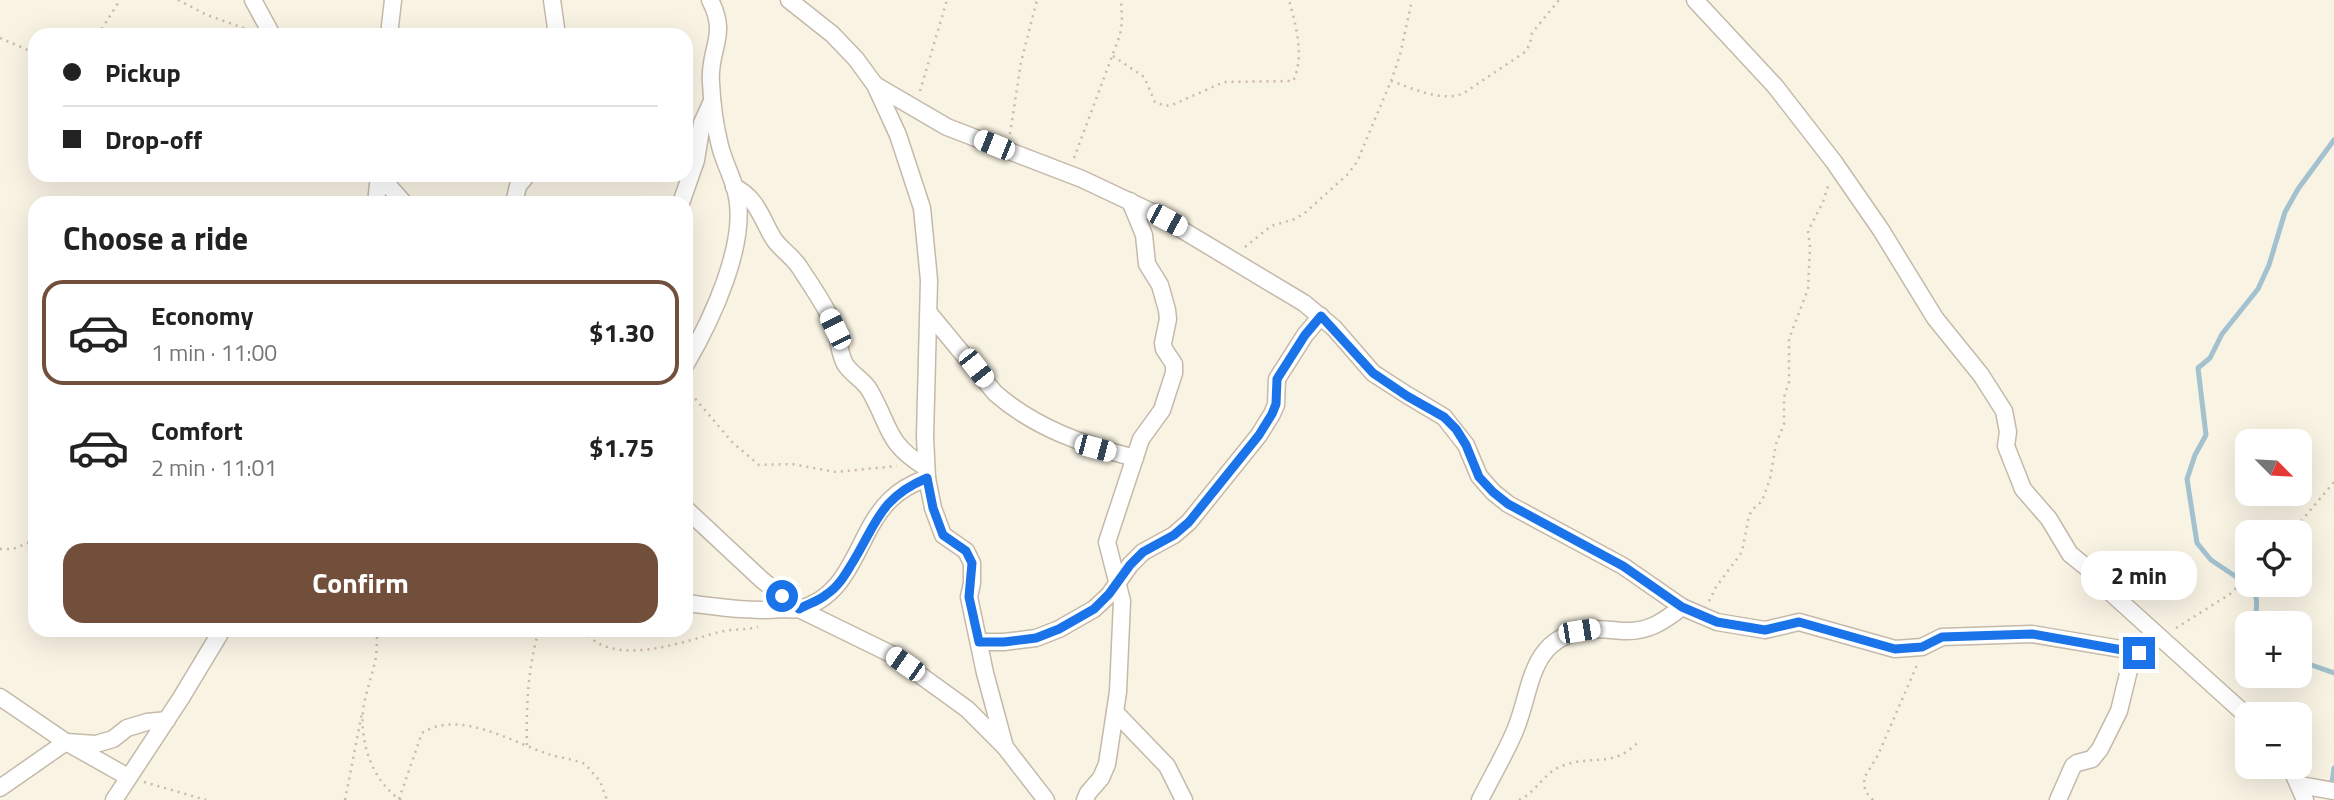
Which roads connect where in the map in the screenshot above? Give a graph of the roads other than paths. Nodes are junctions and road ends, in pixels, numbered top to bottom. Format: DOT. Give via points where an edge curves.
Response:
graph roads {
  1 [pos="253,0"];
  2 [pos="393,0"];
  3 [pos="552,0"];
  4 [pos="710,0"];
  5 [pos="789,0"];
  6 [pos="1695,0"];
  7 [pos="264,28"];
  8 [pos="390,28"];
  9 [pos="556,28"];
  10 [pos="875,85"];
  11 [pos="712,101"];
  12 [pos="693,169"];
  13 [pos="385,182"];
  14 [pos="734,187"];
  15 [pos="398,196"];
  16 [pos="1130,201"];
  17 [pos="929,313"];
  18 [pos="1321,316"];
  19 [pos="693,350"];
  20 [pos="1135,458"];
  21 [pos="923,469"];
  22 [pos="693,516"];
  23 [pos="1118,580"];
  24 [pos="693,604"];
  25 [pos="1682,607"];
  26 [pos="790,609"];
  27 [pos="2158,636"];
  28 [pos="218,637"];
  29 [pos="979,642"];
  30 [pos="2139,653"];
  31 [pos="0,697"];
  32 [pos="2235,705"];
  33 [pos="1115,712"];
  34 [pos="167,720"];
  35 [pos="66,742"];
  36 [pos="1005,747"];
  37 [pos="128,777"];
  38 [pos="0,788"];
  39 [pos="2334,791"];
  40 [pos="2302,793"];
  41 [pos="114,800"];
  42 [pos="1046,800"];
  43 [pos="1085,800"];
  44 [pos="1184,800"];
  45 [pos="1480,800"];
  46 [pos="2059,800"];
  1 -- 7 [label="street"];
  2 -- 8 [label="street"];
  3 -- 9 [label="street"];
  4 -- 11 [label="street" via="720,27 710,72"];
  5 -- 10 [label="street" via="832,34"];
  6 -- 27 [label="street" via="1775,86 1834,162 1935,317 1981,375 2004,411 2006,446 2023,489 2070,554"];
  10 -- 16 [label="street" via="947,127"];
  10 -- 17 [label="street" via="898,135 922,208"];
  11 -- 12 [label="street" via="702,123"];
  11 -- 14 [label="street" via="720,148"];
  13 -- 15 [label="street"];
  14 -- 19 [label="street" via="739,213 736,243"];
  14 -- 21 [label="street" via="748,194 774,240 799,264 835,329 849,369 870,391 900,449"];
  16 -- 18 [label="street" via="1232,258"];
  16 -- 20 [label="street" via="1144,235 1147,264 1160,285 1167,310 1163,343 1174,364 1162,410 1145,430"];
  17 -- 20 [label="street" via="1004,401 1057,433"];
  17 -- 21 [label="street"];
  18 -- 23 [label="street" via="1277,379 1276,404 1259,435 1189,522 1143,552"];
  18 -- 25 [label="street" via="1373,373 1456,429 1479,477 1493,492 1623,566"];
  20 -- 23 [label="street" via="1107,542"];
  21 -- 26 [label="street" via="888,502 843,578 827,595"];
  21 -- 29 [label="street" via="943,535 966,551 972,563 969,597"];
  22 -- 26 [label="street"];
  23 -- 29 [label="street" via="1094,609 1059,629 1036,638"];
  23 -- 33 [label="street" via="1122,640"];
  24 -- 26 [label="street" via="752,611"];
  25 -- 30 [label="street" via="1742,627 1765,630 1799,622 1895,649 1922,647 1942,637 2032,634"];
  25 -- 45 [label="street" via="1643,631 1579,631 1547,649 1535,664 1514,732"];
  26 -- 36 [label="street" via="891,654 967,709"];
  27 -- 30 [label="street"];
  27 -- 32 [label="street"];
  28 -- 34 [label="street"];
  29 -- 36 [label="street"];
  30 -- 46 [label="street" via="2100,749 2092,760 2073,766"];
  31 -- 35 [label="street"];
  33 -- 43 [label="street" via="1107,764"];
  33 -- 44 [label="street" via="1167,766"];
  34 -- 35 [label="street" via="127,728 96,744"];
  34 -- 37 [label="street"];
  35 -- 37 [label="street"];
  35 -- 38 [label="street"];
  36 -- 42 [label="street"];
  37 -- 41 [label="street"];
  39 -- 40 [label="street"];
}
